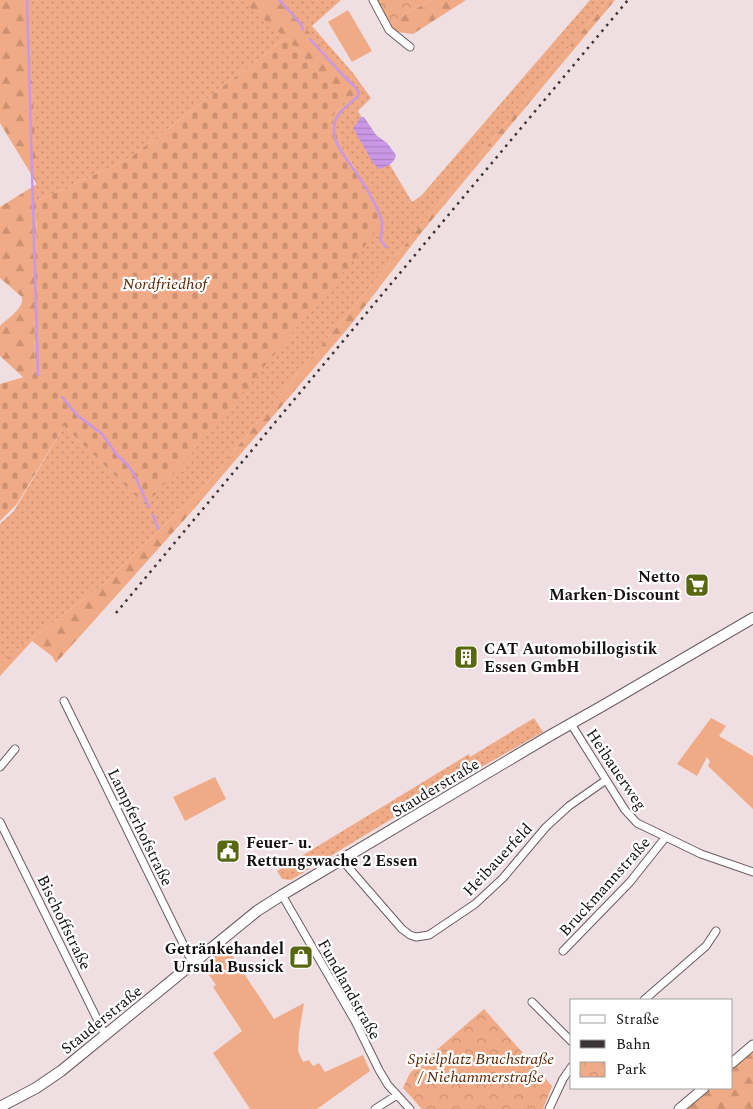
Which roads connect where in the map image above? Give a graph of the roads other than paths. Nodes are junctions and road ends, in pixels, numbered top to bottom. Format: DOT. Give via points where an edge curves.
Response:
graph roads {
  1 [pos="373,0"];
  2 [pos="410,47"];
  3 [pos="753,618"];
  4 [pos="64,701"];
  5 [pos="570,724"];
  6 [pos="15,749"];
  7 [pos="0,767"];
  8 [pos="606,780"];
  9 [pos="0,822"];
  10 [pos="665,838"];
  11 [pos="342,860"];
  12 [pos="753,872"];
  13 [pos="282,895"];
  14 [pos="716,931"];
  15 [pos="563,951"];
  16 [pos="193,964"];
  17 [pos="645,999"];
  18 [pos="532,1002"];
  19 [pos="105,1035"];
  20 [pos="570,1040"];
  21 [pos="753,1045"];
  22 [pos="733,1062"];
  23 [pos="570,1069"];
  24 [pos="703,1089"];
  25 [pos="396,1095"];
  26 [pos="0,1107"];
  27 [pos="376,1109"];
  28 [pos="410,1109"];
  29 [pos="549,1109"];
  30 [pos="679,1109"];
  1 -- 2 [label="street" via="389,30"];
  3 -- 5 [label="main road, Stauderstraße"];
  4 -- 16 [label="street, Lampferhofstraße"];
  5 -- 8 [label="street, Heibauerweg"];
  5 -- 11 [label="main road, Stauderstraße"];
  6 -- 7 [label="street"];
  8 -- 10 [label="street, Heibauerweg" via="631,817"];
  8 -- 11 [label="street, Heibauerfeld" via="546,827 481,898 429,935 416,937 402,929"];
  9 -- 19 [label="street, Bischoffstraße"];
  10 -- 12 [label="street, Heibauerweg"];
  10 -- 15 [label="street, Bruckmannstraße" via="630,882"];
  11 -- 13 [label="main road, Stauderstraße"];
  13 -- 16 [label="main road, Stauderstraße" via="257,911"];
  13 -- 25 [label="street, Fundlandstraße"];
  14 -- 17 [label="street" via="706,946"];
  16 -- 19 [label="main road, Stauderstraße"];
  18 -- 20 [label="street"];
  19 -- 26 [label="main road, Stauderstraße" via="55,1075"];
  21 -- 22 [label="street"];
  23 -- 29 [label="street"];
  24 -- 30 [label="street"];
  25 -- 27 [label="street"];
  25 -- 28 [label="street, Fundlandstraße"];
}
